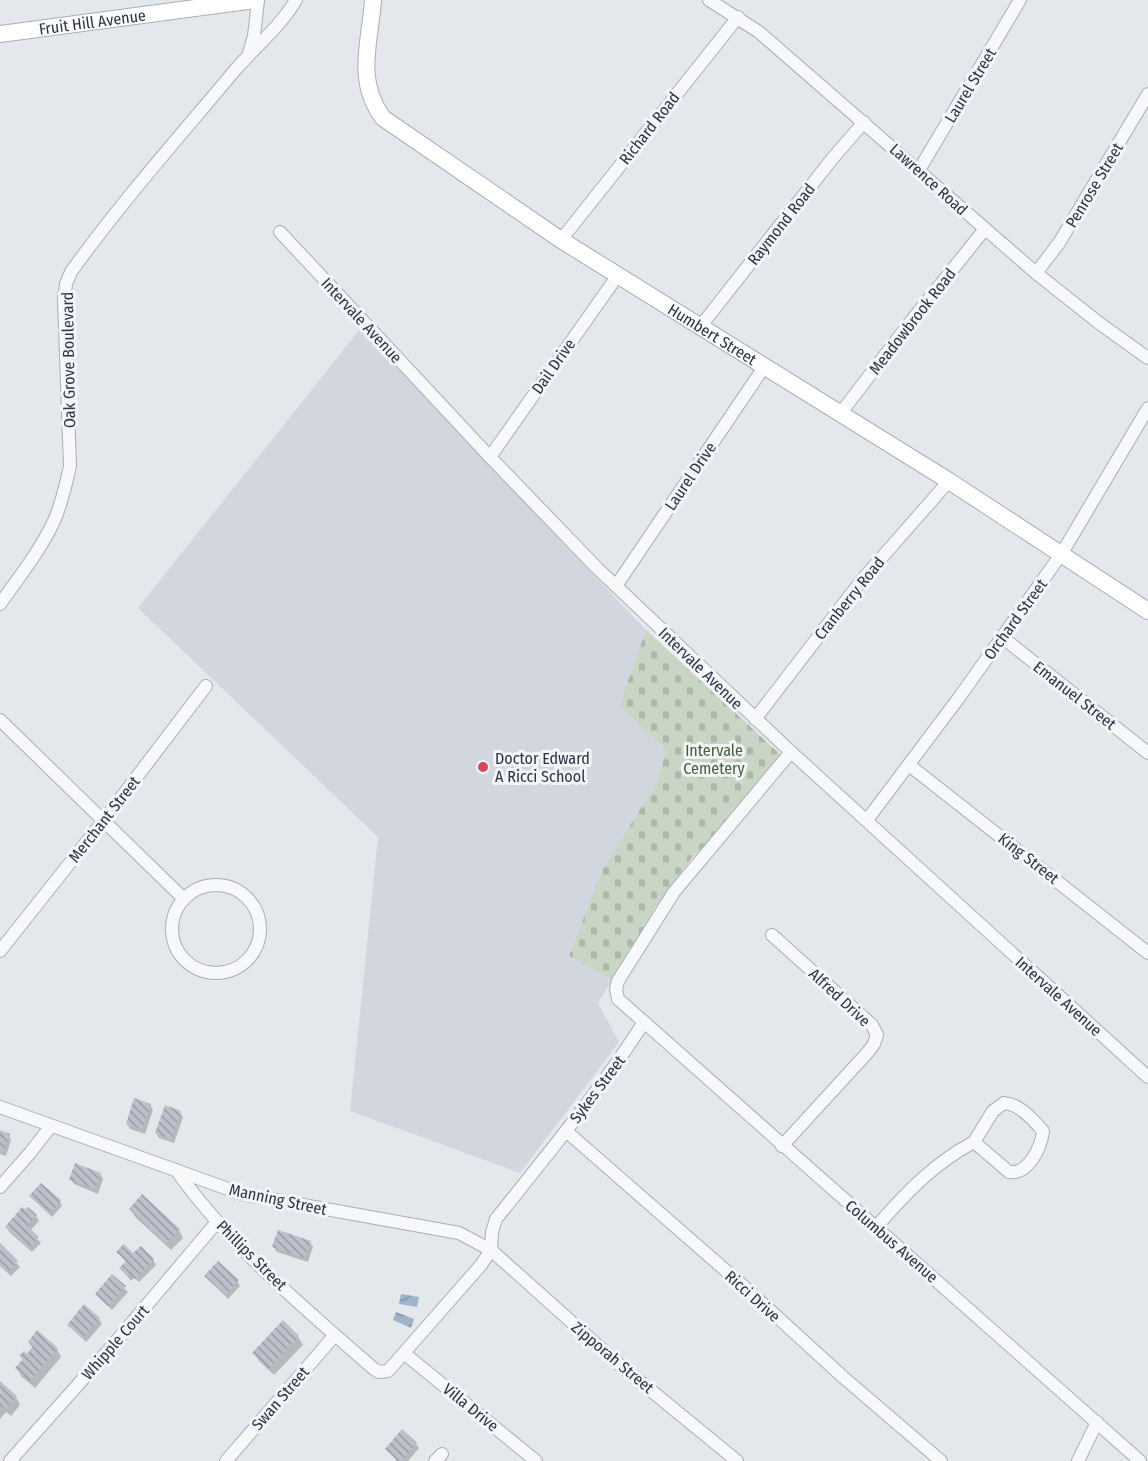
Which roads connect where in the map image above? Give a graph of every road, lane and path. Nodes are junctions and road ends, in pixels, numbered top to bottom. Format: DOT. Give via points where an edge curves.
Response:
graph roads {
  1 [pos="256,0"];
  2 [pos="296,0"];
  3 [pos="374,0"];
  4 [pos="709,0"];
  5 [pos="1020,0"];
  6 [pos="738,18"];
  7 [pos="0,34"];
  8 [pos="249,54"];
  9 [pos="1148,94"];
  10 [pos="864,122"];
  11 [pos="919,170"];
  12 [pos="985,229"];
  13 [pos="280,232"];
  14 [pos="561,240"];
  15 [pos="1036,273"];
  16 [pos="618,275"];
  17 [pos="700,327"];
  18 [pos="1148,358"];
  19 [pos="764,367"];
  20 [pos="1148,408"];
  21 [pos="840,414"];
  22 [pos="490,457"];
  23 [pos="950,481"];
  24 [pos="1062,553"];
  25 [pos="616,586"];
  26 [pos="0,604"];
  27 [pos="1148,611"];
  28 [pos="1002,637"];
  29 [pos="206,686"];
  30 [pos="755,719"];
  31 [pos="0,720"];
  32 [pos="791,752"];
  33 [pos="1148,753"];
  34 [pos="909,765"];
  35 [pos="104,820"];
  36 [pos="867,820"];
  37 [pos="183,898"];
  38 [pos="772,934"];
  39 [pos="0,951"];
  40 [pos="1148,952"];
  41 [pos="644,1022"];
  42 [pos="1148,1077"];
  43 [pos="0,1107"];
  44 [pos="51,1126"];
  45 [pos="566,1131"];
  46 [pos="974,1142"];
  47 [pos="782,1146"];
  48 [pos="176,1169"];
  49 [pos="0,1187"];
  50 [pos="218,1222"];
  51 [pos="877,1226"];
  52 [pos="491,1250"];
  53 [pos="335,1335"];
  54 [pos="405,1354"];
  55 [pos="1096,1422"];
  56 [pos="10,1461"];
  57 [pos="226,1461"];
  58 [pos="536,1461"];
  59 [pos="737,1461"];
  60 [pos="941,1461"];
  61 [pos="1078,1461"];
  62 [pos="1140,1461"];
  1 -- 7 [label="street, Fruit Hill Avenue"];
  1 -- 8 [label="street, Oak Grove Boulevard"];
  2 -- 8 [label="street, Oak Grove Boulevard"];
  3 -- 14 [label="street, Humbert Street" via="366,84 383,118"];
  4 -- 6 [label="street, Lawrence Road"];
  5 -- 11 [label="street, Laurel Street"];
  6 -- 10 [label="street, Lawrence Road"];
  6 -- 14 [label="street, Richard Road"];
  8 -- 26 [label="street, Oak Grove Boulevard" via="71,272 64,300 70,466 55,519"];
  9 -- 15 [label="street, Penrose Street" via="1059,243"];
  10 -- 11 [label="street, Lawrence Road"];
  10 -- 17 [label="street, Raymond Road"];
  11 -- 12 [label="street, Lawrence Road"];
  12 -- 15 [label="street, Lawrence Road"];
  12 -- 21 [label="street, Meadowbrook Road"];
  13 -- 22 [label="street, Intervale Avenue"];
  14 -- 16 [label="street, Humbert Street"];
  15 -- 18 [label="street, Lawrence Road"];
  16 -- 17 [label="street, Humbert Street"];
  16 -- 22 [label="street, Dail Drive"];
  17 -- 19 [label="street, Humbert Street"];
  19 -- 21 [label="street, Humbert Street"];
  19 -- 25 [label="street, Laurel Drive"];
  20 -- 24 [label="street, Orchard Street"];
  21 -- 23 [label="street, Humbert Street"];
  22 -- 25 [label="street, Intervale Avenue"];
  23 -- 24 [label="street, Humbert Street"];
  23 -- 30 [label="street, Cranberry Road" via="862,580"];
  24 -- 27 [label="street, Humbert Street"];
  24 -- 28 [label="street, Orchard Street"];
  25 -- 30 [label="street, Intervale Avenue"];
  28 -- 33 [label="street, Emanuel Street"];
  28 -- 34 [label="street, Orchard Street"];
  29 -- 35 [label="street, Merchant Street"];
  30 -- 32 [label="street, Intervale Avenue"];
  31 -- 35 [label="street"];
  32 -- 36 [label="street, Intervale Avenue"];
  32 -- 41 [label="street" via="674,892 618,981 618,999"];
  34 -- 36 [label="street, Orchard Street"];
  34 -- 40 [label="street, King Street"];
  35 -- 37 [label="street"];
  35 -- 39 [label="street, Merchant Street"];
  36 -- 42 [label="street, Intervale Avenue"];
  37 -- 37 [label="street" via="214,884 226,885 246,896 254,905 260,927 259,939 248,959 239,967 217,973 185,961 171,930 172,918"];
  38 -- 47 [label="street, Alfred Drive" via="872,1025 877,1035 868,1052"];
  41 -- 45 [label="street, Sykes Street"];
  41 -- 47 [label="street, Columbus Avenue"];
  43 -- 44 [label="street, Manning Street"];
  44 -- 48 [label="street, Manning Street"];
  44 -- 49 [label="street"];
  45 -- 52 [label="street, Sykes Street" via="496,1219"];
  45 -- 60 [label="street, Ricci Drive"];
  46 -- 46 [label="street" via="993,1111 1004,1103 1015,1106 1043,1131 1036,1153 1023,1171 1016,1173 1009,1172"];
  46 -- 51 [label="street" via="919,1179"];
  47 -- 51 [label="street, Columbus Avenue"];
  48 -- 50 [label="street, Phillips Street"];
  48 -- 52 [label="street, Manning Street" via="242,1194 459,1233"];
  50 -- 53 [label="street, Phillips Street"];
  50 -- 56 [label="street, Whipple Court"];
  51 -- 55 [label="street, Columbus Avenue"];
  52 -- 54 [label="street, Sykes Street"];
  52 -- 59 [label="street, Zipporah Street" via="615,1361"];
  53 -- 54 [label="street, Sykes Street" via="379,1372 388,1371"];
  53 -- 57 [label="street, Swan Street"];
  54 -- 58 [label="street, Villa Drive"];
  55 -- 61 [label="street"];
  55 -- 62 [label="street, Columbus Avenue"];
}
